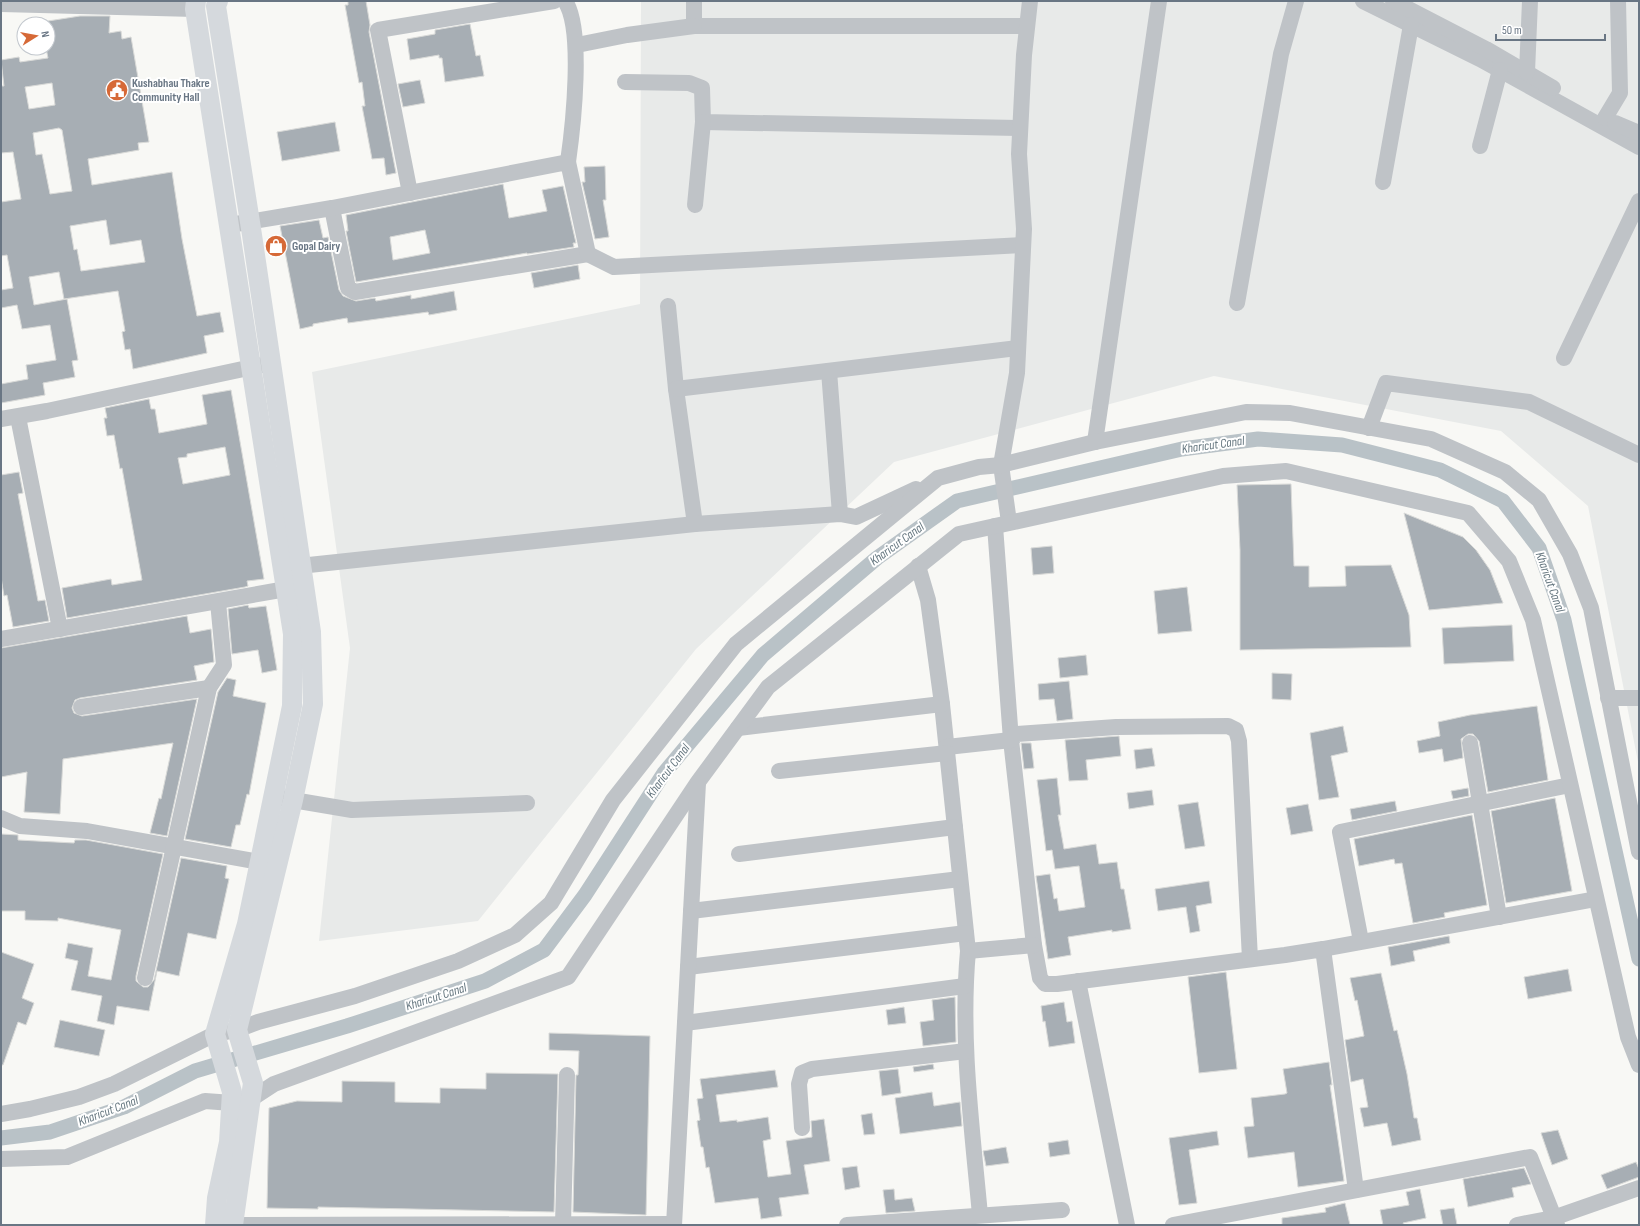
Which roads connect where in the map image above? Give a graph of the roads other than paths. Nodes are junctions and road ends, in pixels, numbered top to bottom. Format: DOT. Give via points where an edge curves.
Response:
graph roads {
  1 [pos="554,1"];
  2 [pos="565,1"];
  3 [pos="694,1"];
  4 [pos="1030,1"];
  5 [pos="1159,1"];
  6 [pos="1296,1"];
  7 [pos="1364,1"];
  8 [pos="1393,1"];
  9 [pos="1530,1"];
  10 [pos="1618,1"];
  11 [pos="1,4"];
  12 [pos="206,5"];
  13 [pos="1411,25"];
  14 [pos="694,26"];
  15 [pos="1027,26"];
  16 [pos="577,45"];
  17 [pos="1500,70"];
  18 [pos="1527,72"];
  19 [pos="217,81"];
  20 [pos="625,82"];
  21 [pos="1605,118"];
  22 [pos="703,122"];
  23 [pos="1020,128"];
  24 [pos="1639,133"];
  25 [pos="1480,146"];
  26 [pos="1639,146"];
  27 [pos="568,162"];
  28 [pos="1382,182"];
  29 [pos="410,193"];
  30 [pos="1639,201"];
  31 [pos="695,205"];
  32 [pos="332,208"];
  33 [pos="250,221"];
  34 [pos="230,225"];
  35 [pos="1023,245"];
  36 [pos="588,254"];
  37 [pos="1237,303"];
  38 [pos="668,306"];
  39 [pos="1018,348"];
  40 [pos="1564,358"];
  41 [pos="271,363"];
  42 [pos="252,367"];
  43 [pos="829,371"];
  44 [pos="676,389"];
  45 [pos="18,417"];
  46 [pos="1,419"];
  47 [pos="1369,428"];
  48 [pos="1095,442"];
  49 [pos="1639,455"];
  50 [pos="1001,467"];
  51 [pos="938,478"];
  52 [pos="840,514"];
  53 [pos="1004,523"];
  54 [pos="695,524"];
  55 [pos="918,566"];
  56 [pos="292,567"];
  57 [pos="286,589"];
  58 [pos="218,602"];
  59 [pos="60,629"];
  60 [pos="1,639"];
  61 [pos="209,688"];
  62 [pos="1608,698"];
  63 [pos="1639,698"];
  64 [pos="942,704"];
  65 [pos="81,707"];
  66 [pos="738,728"];
  67 [pos="1011,740"];
  68 [pos="1470,743"];
  69 [pos="947,750"];
  70 [pos="779,771"];
  71 [pos="698,782"];
  72 [pos="1570,785"];
  73 [pos="283,798"];
  74 [pos="527,802"];
  75 [pos="1480,803"];
  76 [pos="1,818"];
  77 [pos="955,827"];
  78 [pos="173,846"];
  79 [pos="1639,852"];
  80 [pos="739,854"];
  81 [pos="260,862"];
  82 [pos="960,879"];
  83 [pos="1596,899"];
  84 [pos="691,911"];
  85 [pos="1499,917"];
  86 [pos="966,933"];
  87 [pos="1361,941"];
  88 [pos="1034,945"];
  89 [pos="1323,948"];
  90 [pos="968,951"];
  91 [pos="1250,959"];
  92 [pos="688,967"];
  93 [pos="144,978"];
  94 [pos="1078,981"];
  95 [pos="965,986"];
  96 [pos="685,1023"];
  97 [pos="238,1033"];
  98 [pos="216,1040"];
  99 [pos="966,1051"];
  100 [pos="1639,1065"];
  101 [pos="567,1075"];
  102 [pos="242,1094"];
  103 [pos="1,1114"];
  104 [pos="802,1128"];
  105 [pos="1,1159"];
  106 [pos="1639,1188"];
  107 [pos="1356,1190"];
  108 [pos="1062,1210"];
  109 [pos="980,1214"];
  110 [pos="1555,1221"];
  111 [pos="563,1224"];
  112 [pos="215,1225"];
  113 [pos="233,1225"];
  114 [pos="674,1225"];
  115 [pos="847,1225"];
  116 [pos="1127,1225"];
  117 [pos="1173,1225"];
  118 [pos="1517,1225"];
  1 -- 29 [label="street" via="378,30"];
  2 -- 16 [label="street" via="571,9"];
  3 -- 14 [label="street"];
  4 -- 15 [label="street"];
  5 -- 48 [label="street"];
  6 -- 37 [label="street" via="1281,54"];
  7 -- 13 [label="street"];
  8 -- 18 [label="street"];
  9 -- 18 [label="street"];
  10 -- 21 [label="street" via="1620,93"];
  11 -- 12 [label="street"];
  12 -- 19 [label="main road"];
  13 -- 17 [label="street"];
  13 -- 28 [label="street"];
  14 -- 15 [label="street"];
  14 -- 16 [label="street"];
  15 -- 23 [label="street"];
  16 -- 27 [label="street"];
  17 -- 25 [label="street"];
  17 -- 26 [label="street"];
  18 -- 21 [label="street"];
  19 -- 33 [label="main road"];
  19 -- 34 [label="main road"];
  20 -- 22 [label="street" via="689,84 702,88"];
  21 -- 24 [label="street"];
  22 -- 23 [label="street"];
  22 -- 31 [label="street"];
  23 -- 35 [label="street"];
  27 -- 29 [label="street"];
  27 -- 36 [label="street"];
  29 -- 32 [label="street"];
  30 -- 40 [label="street"];
  32 -- 33 [label="street"];
  32 -- 36 [label="street" via="348,288 355,292"];
  33 -- 34 [label="street"];
  33 -- 41 [label="main road"];
  34 -- 42 [label="main road"];
  35 -- 36 [label="street" via="614,267"];
  35 -- 39 [label="street"];
  38 -- 44 [label="street"];
  39 -- 43 [label="street"];
  39 -- 50 [label="street" via="1017,373"];
  41 -- 42 [label="street"];
  41 -- 56 [label="main road"];
  42 -- 45 [label="street"];
  42 -- 56 [label="main road"];
  43 -- 44 [label="street"];
  43 -- 52 [label="street"];
  44 -- 54 [label="street"];
  45 -- 46 [label="street"];
  45 -- 59 [label="street"];
  47 -- 48 [label="street" via="1290,413 1246,412"];
  47 -- 49 [label="street" via="1386,383 1529,402"];
  47 -- 62 [label="street" via="1431,439 1505,472 1539,500 1570,554 1591,608"];
  48 -- 50 [label="street"];
  50 -- 51 [label="street" via="979,467"];
  50 -- 53 [label="street"];
  51 -- 52 [label="street" via="856,517"];
  51 -- 97 [label="street" via="736,644 613,800 551,903 516,935 458,961 355,996 258,1022"];
  52 -- 54 [label="street"];
  53 -- 55 [label="street" via="959,534"];
  53 -- 67 [label="street"];
  53 -- 72 [label="street" via="1223,476 1286,471 1468,513 1509,561 1533,620"];
  54 -- 56 [label="street"];
  55 -- 64 [label="street" via="928,600"];
  55 -- 66 [label="street" via="768,687"];
  56 -- 57 [label="main road"];
  56 -- 73 [label="main road" via="311,632 313,704"];
  57 -- 58 [label="street"];
  57 -- 73 [label="main road" via="293,634 292,706"];
  58 -- 59 [label="street"];
  58 -- 61 [label="street" via="224,665"];
  59 -- 60 [label="street"];
  61 -- 65 [label="street"];
  61 -- 78 [label="street"];
  62 -- 63 [label="street"];
  62 -- 79 [label="street"];
  64 -- 66 [label="street"];
  64 -- 69 [label="street"];
  66 -- 71 [label="street"];
  67 -- 69 [label="street"];
  67 -- 88 [label="street"];
  67 -- 91 [label="street" via="1017,734 1116,727 1228,726 1236,730 1239,742"];
  68 -- 75 [label="street"];
  69 -- 70 [label="street"];
  69 -- 77 [label="street"];
  71 -- 84 [label="street"];
  71 -- 102 [label="street" via="568,977"];
  72 -- 75 [label="street"];
  72 -- 83 [label="street"];
  73 -- 74 [label="street" via="352,810"];
  73 -- 81 [label="main road"];
  73 -- 97 [label="main road"];
  75 -- 85 [label="street"];
  75 -- 87 [label="street" via="1340,832"];
  76 -- 78 [label="street" via="20,826 87,831"];
  77 -- 80 [label="street"];
  77 -- 82 [label="street"];
  78 -- 81 [label="street"];
  78 -- 93 [label="street"];
  81 -- 98 [label="main road" via="247,924"];
  82 -- 84 [label="street"];
  82 -- 86 [label="street"];
  83 -- 85 [label="street"];
  83 -- 100 [label="street" via="1628,1037"];
  84 -- 92 [label="street"];
  85 -- 87 [label="street"];
  86 -- 90 [label="street"];
  86 -- 92 [label="street"];
  87 -- 89 [label="street"];
  88 -- 90 [label="street"];
  88 -- 94 [label="street" via="1040,978 1045,984"];
  89 -- 91 [label="street"];
  89 -- 107 [label="street"];
  90 -- 95 [label="street"];
  91 -- 94 [label="street"];
  92 -- 96 [label="street"];
  94 -- 116 [label="street"];
  95 -- 96 [label="street"];
  95 -- 99 [label="street"];
  96 -- 114 [label="street"];
  97 -- 98 [label="street"];
  97 -- 102 [label="main road"];
  98 -- 102 [label="main road"];
  98 -- 103 [label="street" via="79,1097"];
  99 -- 104 [label="street" via="812,1069 802,1073 799,1084"];
  99 -- 109 [label="street"];
  101 -- 111 [label="street"];
  102 -- 105 [label="street" via="205,1101 67,1157"];
  102 -- 112 [label="main road" via="216,1198"];
  102 -- 113 [label="main road"];
  106 -- 110 [label="street"];
  107 -- 110 [label="street" via="1530,1157"];
  107 -- 117 [label="street"];
  108 -- 109 [label="street"];
  109 -- 115 [label="street"];
  110 -- 118 [label="street"];
  111 -- 113 [label="street"];
  111 -- 114 [label="street"];
}
